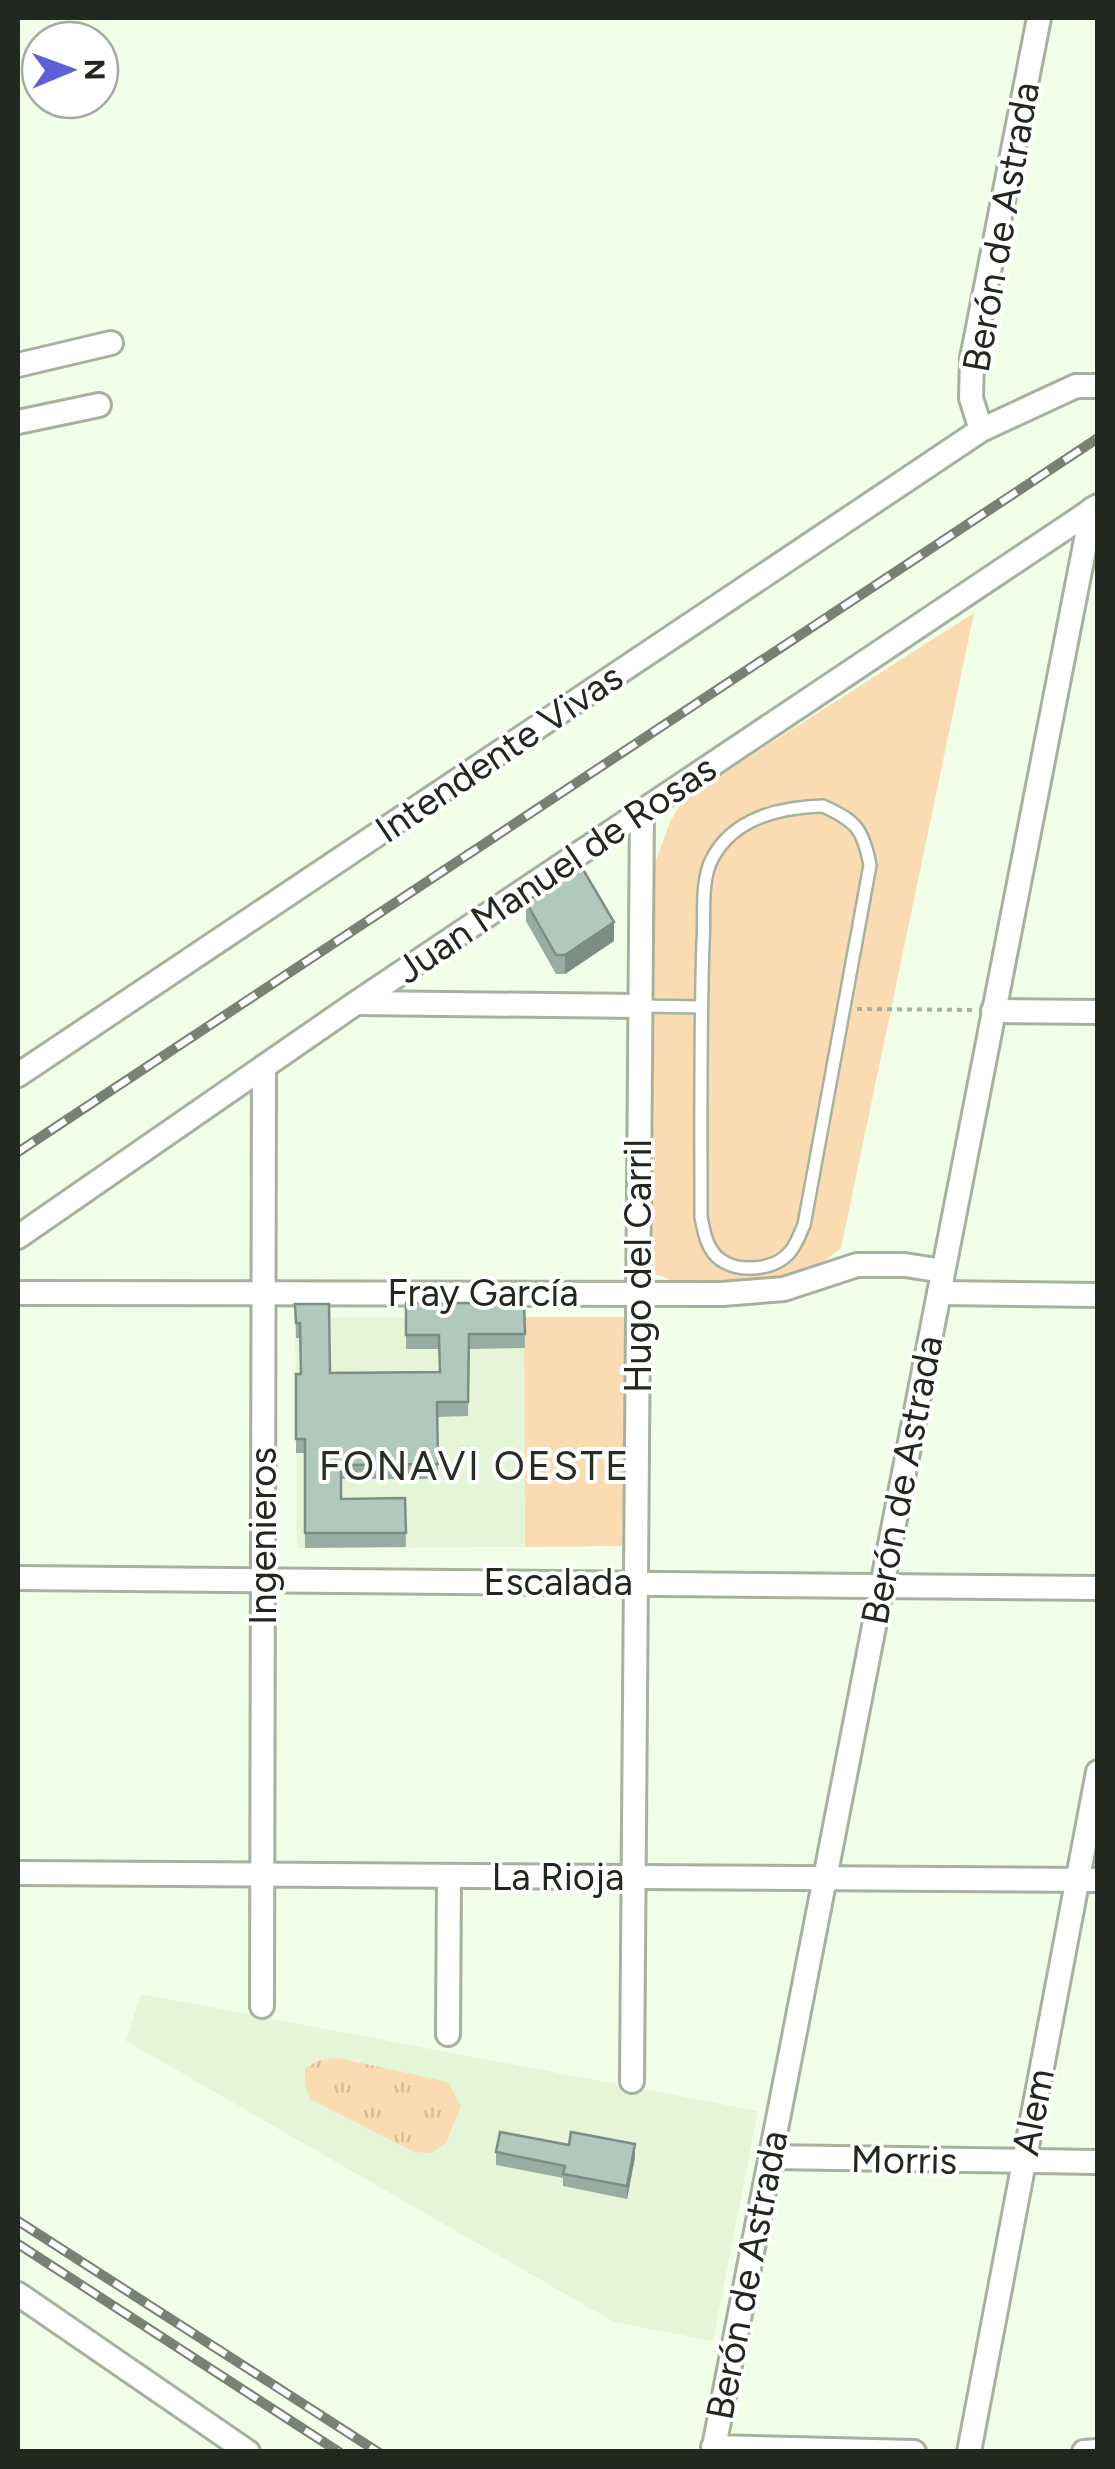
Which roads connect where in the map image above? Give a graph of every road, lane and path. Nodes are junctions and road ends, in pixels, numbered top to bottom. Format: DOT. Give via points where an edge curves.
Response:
graph roads {
  1 [pos="1039,18"];
  2 [pos="111,343"];
  3 [pos="18,366"];
  4 [pos="1098,386"];
  5 [pos="100,405"];
  6 [pos="18,422"];
  7 [pos="981,430"];
  8 [pos="1095,507"];
  9 [pos="642,811"];
  10 [pos="356,1003"];
  11 [pos="640,1006"];
  12 [pos="701,1007"];
  13 [pos="843,1009"];
  14 [pos="992,1011"];
  15 [pos="1098,1012"];
  16 [pos="264,1067"];
  17 [pos="18,1075"];
  18 [pos="18,1237"];
  19 [pos="941,1282"];
  20 [pos="264,1293"];
  21 [pos="638,1293"];
  22 [pos="18,1294"];
  23 [pos="1098,1295"];
  24 [pos="18,1578"];
  25 [pos="263,1580"];
  26 [pos="636,1583"];
  27 [pos="882,1586"];
  28 [pos="1098,1588"];
  29 [pos="1098,1772"];
  30 [pos="18,1873"];
  31 [pos="262,1876"];
  32 [pos="449,1876"];
  33 [pos="634,1877"];
  34 [pos="824,1878"];
  35 [pos="1087,1880"];
  36 [pos="262,2006"];
  37 [pos="448,2034"];
  38 [pos="632,2081"];
  39 [pos="770,2157"];
  40 [pos="1024,2162"];
  41 [pos="1098,2162"];
  42 [pos="18,2294"];
  43 [pos="713,2449"];
  44 [pos="245,2451"];
  45 [pos="1098,2451"];
  46 [pos="914,2452"];
  47 [pos="969,2452"];
  48 [pos="1084,2452"];
  1 -- 7 [label="street, Berón de Astrada" via="972,358 971,398"];
  2 -- 3 [label="street"];
  4 -- 7 [label="street, Berón de Astrada" via="1076,386"];
  5 -- 6 [label="street"];
  7 -- 17 [label="street, Intendente Vivas"];
  8 -- 9 [label="street, Juan Manuel de Rosas"];
  8 -- 14 [label="street, Berón de Astrada"];
  9 -- 10 [label="street, Juan Manuel de Rosas"];
  9 -- 11 [label="street, Hugo del Carril"];
  10 -- 11 [label="street"];
  10 -- 16 [label="street, Juan Manuel de Rosas"];
  11 -- 12 [label="lane"];
  11 -- 21 [label="street, Hugo del Carril"];
  12 -- 13 [label="lane" via="711,861 756,818 789,806 823,806 849,818 865,838 870,865"];
  12 -- 13 [label="lane" via="701,1217 706,1241 720,1260 744,1268 770,1266 790,1253 804,1224"];
  13 -- 14 [label="path"];
  14 -- 15 [label="street"];
  14 -- 19 [label="street, Berón de Astrada"];
  16 -- 18 [label="street, Juan Manuel de Rosas"];
  16 -- 20 [label="street, Ingenieros"];
  19 -- 21 [label="street, Fray García" via="905,1265 857,1265 784,1289"];
  19 -- 23 [label="street, Fray García"];
  19 -- 27 [label="street, Berón de Astrada"];
  20 -- 21 [label="street, Fray García"];
  20 -- 22 [label="street, Fray García"];
  20 -- 25 [label="street, Ingenieros"];
  21 -- 26 [label="street, Hugo del Carril"];
  24 -- 25 [label="street, Escalada"];
  25 -- 26 [label="street, Escalada"];
  25 -- 31 [label="street, Ingenieros"];
  26 -- 27 [label="street, Escalada"];
  26 -- 33 [label="street, Hugo del Carril"];
  27 -- 28 [label="street, Escalada"];
  27 -- 34 [label="street, Berón de Astrada"];
  29 -- 35 [label="street, Alem"];
  30 -- 31 [label="street, La Rioja"];
  31 -- 32 [label="street, La Rioja"];
  31 -- 36 [label="street, Ingenieros"];
  32 -- 33 [label="street, La Rioja"];
  32 -- 37 [label="street"];
  33 -- 34 [label="street, La Rioja"];
  33 -- 38 [label="street, Hugo del Carril"];
  34 -- 35 [label="street, La Rioja"];
  34 -- 39 [label="street, Berón de Astrada"];
  35 -- 40 [label="street, Alem"];
  39 -- 40 [label="street, Morris"];
  39 -- 43 [label="street, Berón de Astrada"];
  40 -- 41 [label="street, Morris"];
  40 -- 47 [label="street, Alem"];
  42 -- 44 [label="street"];
  43 -- 46 [label="street"];
  45 -- 48 [label="street"];
}
